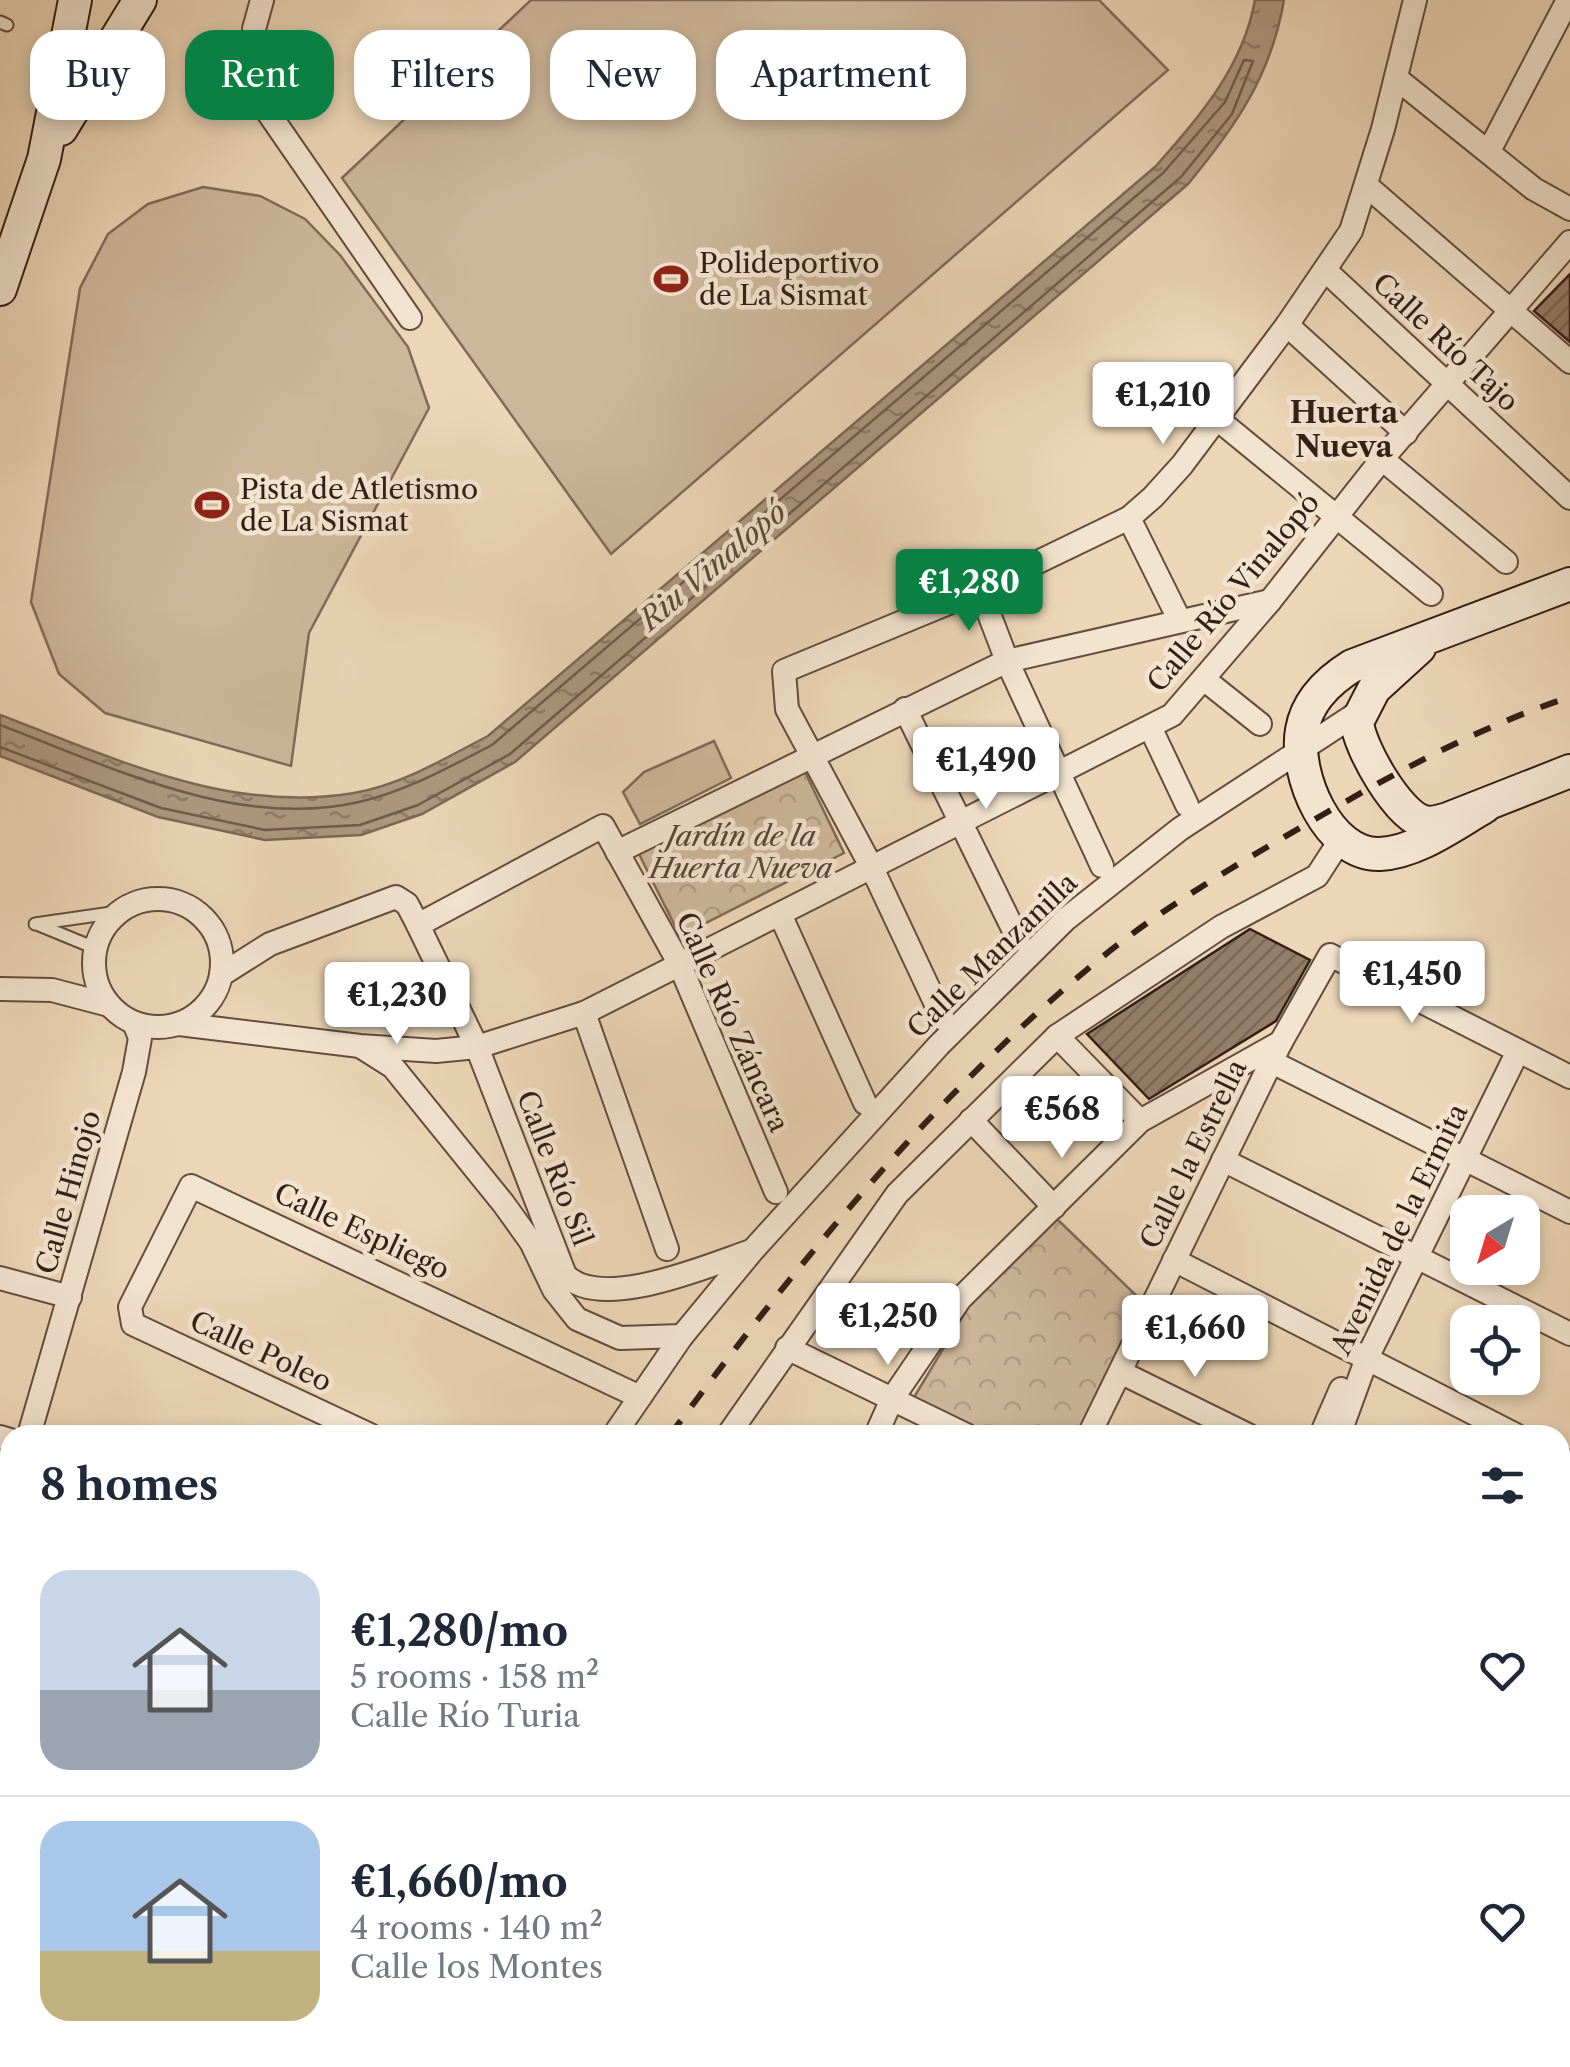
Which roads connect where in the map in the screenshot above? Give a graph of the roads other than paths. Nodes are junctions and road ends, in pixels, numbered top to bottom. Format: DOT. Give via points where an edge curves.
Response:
graph roads {
  1 [pos="75,0"];
  2 [pos="140,0"];
  3 [pos="262,0"];
  4 [pos="1415,0"];
  5 [pos="1568,0"];
  6 [pos="1396,78"];
  7 [pos="1489,151"];
  8 [pos="44,159"];
  9 [pos="1368,186"];
  10 [pos="1570,209"];
  11 [pos="1570,242"];
  12 [pos="1326,271"];
  13 [pos="0,289"];
  14 [pos="1512,311"];
  15 [pos="410,318"];
  16 [pos="1287,325"];
  17 [pos="1570,362"];
  18 [pos="1449,386"];
  19 [pos="1216,418"];
  20 [pos="1406,433"];
  21 [pos="1382,459"];
  22 [pos="1570,498"];
  23 [pos="1338,513"];
  24 [pos="1129,518"];
  25 [pos="1506,562"];
  26 [pos="1570,584"];
  27 [pos="980,590"];
  28 [pos="1431,594"];
  29 [pos="1270,601"];
  30 [pos="1179,618"];
  31 [pos="1440,636"];
  32 [pos="1007,661"];
  33 [pos="1205,680"];
  34 [pos="905,709"];
  35 [pos="1359,712"];
  36 [pos="1260,724"];
  37 [pos="1150,726"];
  38 [pos="1300,748"];
  39 [pos="812,756"];
  40 [pos="1058,768"];
  41 [pos="1570,771"];
  42 [pos="1187,806"];
  43 [pos="1484,807"];
  44 [pos="963,824"];
  45 [pos="1342,839"];
  46 [pos="617,852"];
  47 [pos="1102,866"];
  48 [pos="872,868"];
  49 [pos="118,912"];
  50 [pos="780,914"];
  51 [pos="418,924"];
  52 [pos="210,926"];
  53 [pos="1018,938"];
  54 [pos="270,944"];
  55 [pos="94,959"];
  56 [pos="678,963"];
  57 [pos="219,981"];
  58 [pos="0,989"];
  59 [pos="52,990"];
  60 [pos="109,1005"];
  61 [pos="584,1013"];
  62 [pos="943,1019"];
  63 [pos="134,1023"];
  64 [pos="179,1024"];
  65 [pos="251,1032"];
  66 [pos="1057,1036"];
  67 [pos="360,1046"];
  68 [pos="477,1047"];
  69 [pos="436,1051"];
  70 [pos="1518,1051"];
  71 [pos="1276,1052"];
  72 [pos="1570,1076"];
  73 [pos="407,1086"];
  74 [pos="865,1103"];
  75 [pos="972,1120"];
  76 [pos="1140,1121"];
  77 [pos="1465,1158"];
  78 [pos="1224,1160"];
  79 [pos="776,1192"];
  80 [pos="1054,1207"];
  81 [pos="1570,1212"];
  82 [pos="667,1249"];
  83 [pos="753,1250"];
  84 [pos="1416,1256"];
  85 [pos="1174,1260"];
  86 [pos="561,1268"];
  87 [pos="0,1278"];
  88 [pos="70,1298"];
  89 [pos="129,1318"];
  90 [pos="1570,1334"];
  91 [pos="682,1336"];
  92 [pos="787,1348"];
  93 [pos="1362,1356"];
  94 [pos="1120,1372"];
  95 [pos="640,1397"];
  96 [pos="892,1399"];
  97 [pos="32,1425"];
  98 [pos="349,1425"];
  99 [pos="621,1425"];
  100 [pos="735,1425"];
  101 [pos="880,1425"];
  102 [pos="945,1425"];
  103 [pos="1094,1425"];
  104 [pos="1228,1425"];
  105 [pos="1326,1425"];
  106 [pos="1341,1425"];
  107 [pos="1497,1425"];
  1 -- 8 [label="street"];
  2 -- 8 [label="street"];
  3 -- 15 [label="street" via="254,29 265,108"];
  4 -- 6 [label="street"];
  5 -- 7 [label="street"];
  6 -- 7 [label="street"];
  6 -- 9 [label="street"];
  7 -- 10 [label="street" via="1534,190"];
  8 -- 13 [label="street"];
  9 -- 12 [label="street"];
  9 -- 14 [label="street"];
  11 -- 14 [label="street, Calle Río Vinalopó"];
  12 -- 16 [label="street"];
  12 -- 18 [label="street, Calle Río Tajo"];
  14 -- 17 [label="street"];
  14 -- 18 [label="street, Calle Río Vinalopó"];
  16 -- 19 [label="street"];
  16 -- 20 [label="street"];
  18 -- 20 [label="street, Calle Río Vinalopó"];
  18 -- 22 [label="street, Calle Río Tajo"];
  19 -- 23 [label="street"];
  19 -- 24 [label="street" via="1182,465"];
  20 -- 21 [label="street, Calle Río Vinalopó"];
  21 -- 23 [label="street, Calle Río Vinalopó"];
  21 -- 25 [label="street"];
  23 -- 28 [label="street"];
  23 -- 29 [label="street, Calle Río Vinalopó"];
  24 -- 27 [label="street"];
  24 -- 30 [label="street"];
  26 -- 31 [label="street"];
  27 -- 32 [label="street"];
  27 -- 39 [label="street" via="784,672 788,708"];
  29 -- 30 [label="street"];
  29 -- 33 [label="street, Calle Río Vinalopó"];
  30 -- 32 [label="street"];
  31 -- 35 [label="street" via="1398,664"];
  31 -- 38 [label="street" via="1370,658 1332,679 1307,712"];
  32 -- 34 [label="street"];
  32 -- 40 [label="street"];
  33 -- 36 [label="street"];
  33 -- 37 [label="street, Calle Río Vinalopó"];
  34 -- 39 [label="street"];
  34 -- 44 [label="street"];
  35 -- 38 [label="street, Calle Manzanilla"];
  35 -- 43 [label="street" via="1366,754 1409,814 1428,823"];
  37 -- 40 [label="street, Calle Río Vinalopó"];
  37 -- 42 [label="street"];
  38 -- 45 [label="street" via="1308,784"];
  38 -- 83 [label="street, Calle Manzanilla" via="1180,829 1066,919 939,1045"];
  39 -- 46 [label="street"];
  39 -- 48 [label="street"];
  40 -- 44 [label="street, Calle Río Vinalopó"];
  40 -- 47 [label="street"];
  41 -- 43 [label="street"];
  43 -- 45 [label="street" via="1415,845 1383,854"];
  44 -- 48 [label="street, Calle Río Vinalopó"];
  44 -- 53 [label="street"];
  45 -- 66 [label="street" via="1317,876 1221,926"];
  46 -- 51 [label="street, Calle Río Záncara" via="603,826"];
  46 -- 56 [label="street, Calle Río Záncara"];
  48 -- 50 [label="street, Calle Río Vinalopó"];
  48 -- 62 [label="street"];
  49 -- 52 [label="street" via="147,900 178,902"];
  49 -- 55 [label="street"];
  49 -- 55 [label="lane" via="35,924"];
  50 -- 56 [label="street, Calle Río Vinalopó"];
  50 -- 74 [label="street"];
  51 -- 54 [label="street" via="396,897"];
  51 -- 68 [label="street, Calle Río Sil"];
  52 -- 54 [label="street"];
  52 -- 57 [label="street" via="222,958"];
  54 -- 57 [label="street"];
  55 -- 59 [label="street" via="70,986"];
  55 -- 60 [label="street"];
  56 -- 61 [label="street, Calle Río Vinalopó"];
  56 -- 79 [label="street, Calle Río Záncara"];
  57 -- 64 [label="street" via="196,1016"];
  57 -- 65 [label="street" via="229,1013"];
  58 -- 59 [label="street"];
  59 -- 60 [label="street"];
  60 -- 63 [label="street"];
  61 -- 68 [label="street, Calle Río Vinalopó"];
  61 -- 82 [label="street"];
  63 -- 64 [label="street"];
  63 -- 88 [label="street, Calle Hinojo" via="140,1038 134,1072"];
  64 -- 65 [label="street, Calle Río Vinalopó"];
  65 -- 67 [label="street, Calle Río Vinalopó"];
  66 -- 75 [label="street"];
  66 -- 76 [label="street"];
  67 -- 69 [label="street, Calle Río Vinalopó"];
  67 -- 73 [label="street" via="393,1067"];
  68 -- 69 [label="street, Calle Río Vinalopó"];
  68 -- 86 [label="street, Calle Río Sil"];
  69 -- 73 [label="street" via="419,1062"];
  70 -- 71 [label="street, Calle la Estrella" via="1330,955"];
  70 -- 72 [label="street"];
  70 -- 77 [label="street, Avenida de la Ermita"];
  71 -- 76 [label="street"];
  71 -- 77 [label="street"];
  71 -- 78 [label="street, Calle la Estrella"];
  73 -- 91 [label="street" via="522,1228 554,1290 578,1319 620,1338"];
  75 -- 80 [label="street"];
  75 -- 92 [label="street" via="897,1194"];
  76 -- 80 [label="street"];
  77 -- 81 [label="street"];
  77 -- 84 [label="street, Avenida de la Ermita"];
  78 -- 84 [label="street"];
  78 -- 85 [label="street, Calle la Estrella"];
  80 -- 96 [label="street" via="960,1299"];
  83 -- 86 [label="street, Calle Manzanilla" via="676,1277 596,1291 573,1284"];
  83 -- 91 [label="street, Calle Manzanilla"];
  84 -- 90 [label="street"];
  84 -- 93 [label="street, Avenida de la Ermita"];
  85 -- 93 [label="street"];
  85 -- 94 [label="street, Calle la Estrella"];
  87 -- 88 [label="street"];
  88 -- 97 [label="street, Calle Hinojo"];
  89 -- 95 [label="street, Calle Espliego" via="191,1186"];
  89 -- 98 [label="street, Calle Poleo"];
  91 -- 95 [label="street, Calle Manzanilla"];
  92 -- 96 [label="street"];
  92 -- 100 [label="street"];
  93 -- 105 [label="street, Avenida de la Ermita"];
  93 -- 106 [label="street, Avenida de la Ermita"];
  93 -- 107 [label="street"];
  94 -- 103 [label="street, Calle la Estrella"];
  94 -- 104 [label="street"];
  95 -- 99 [label="street, Calle Manzanilla"];
  96 -- 101 [label="street"];
  96 -- 102 [label="street"];
}
